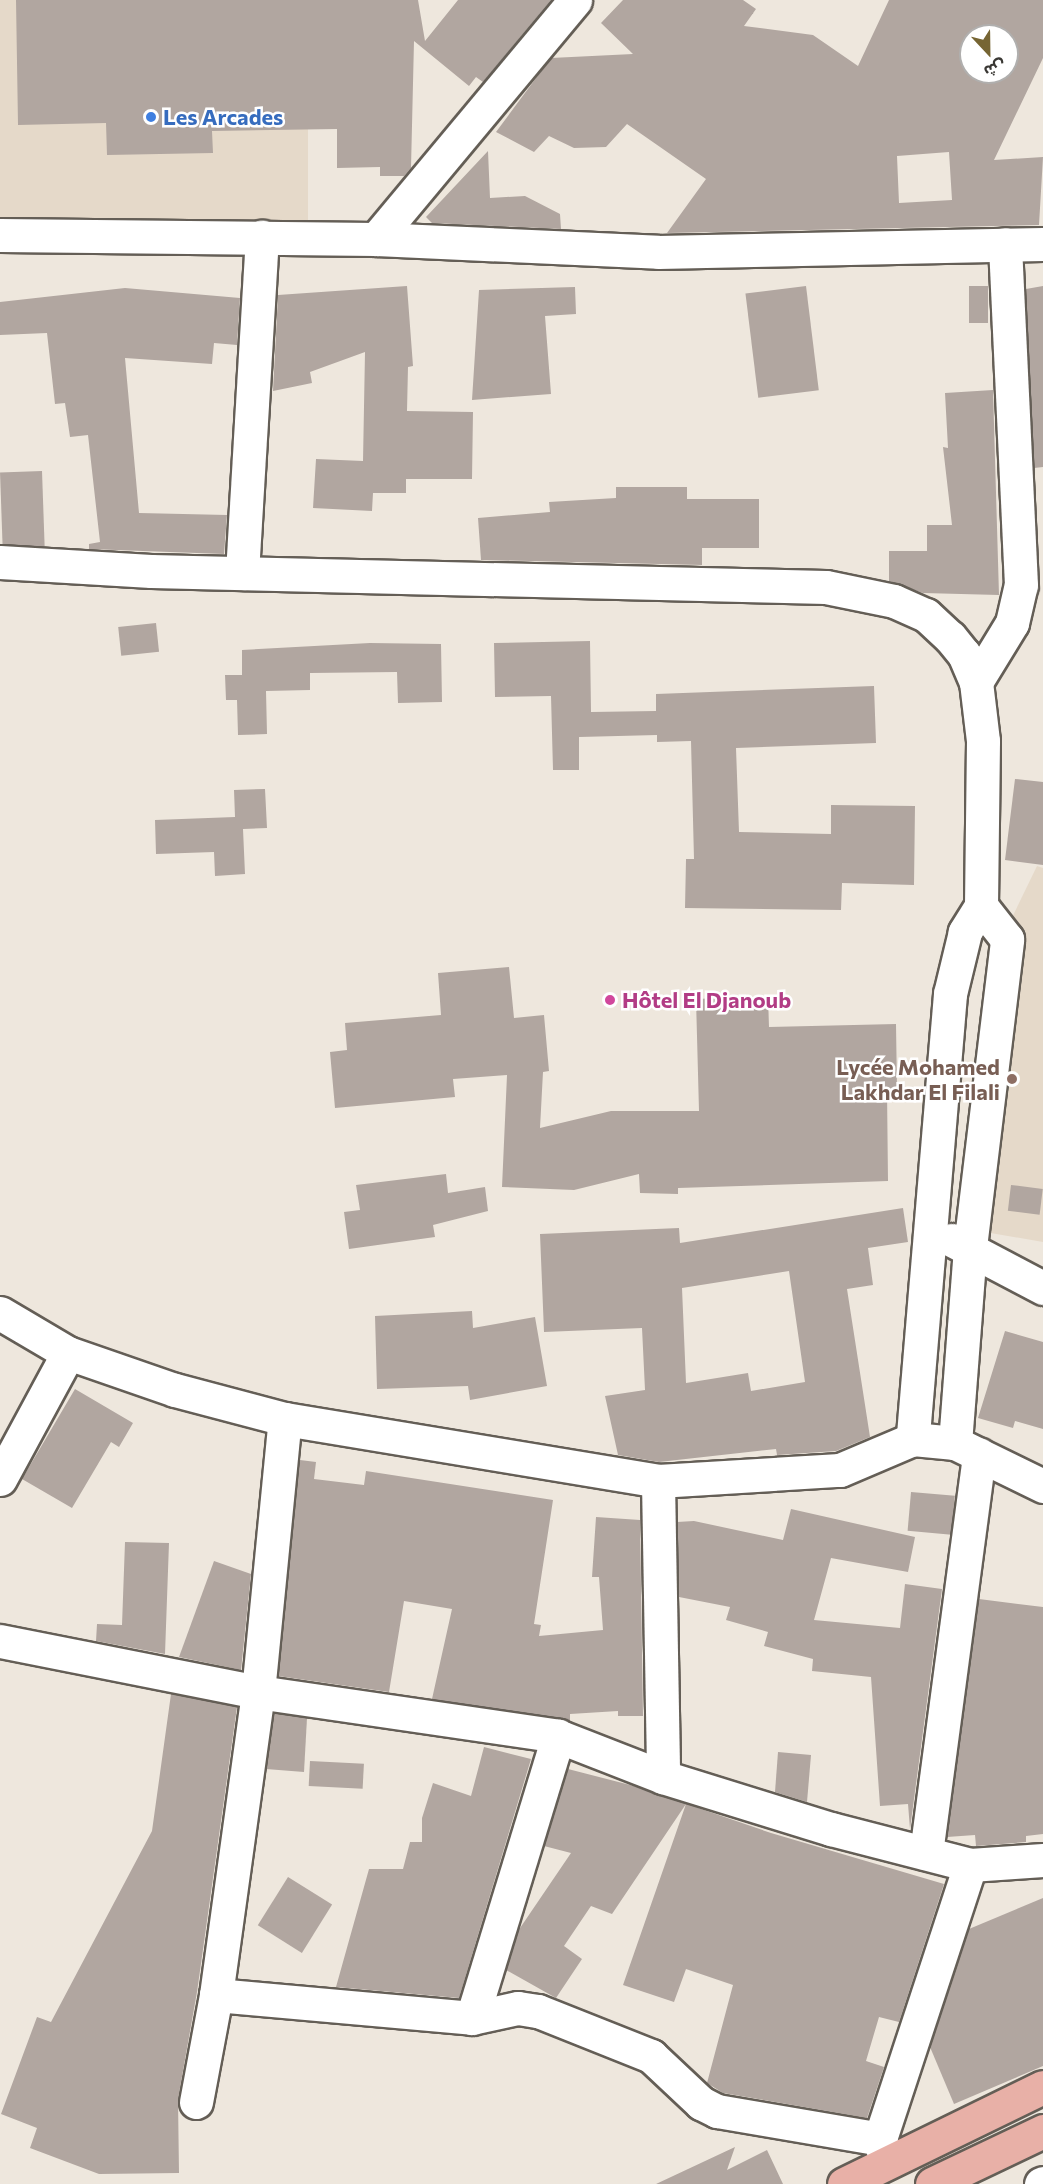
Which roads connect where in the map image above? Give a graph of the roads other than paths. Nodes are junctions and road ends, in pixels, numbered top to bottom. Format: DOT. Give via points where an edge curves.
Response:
graph roads {
  1 [pos="575,0"];
  2 [pos="0,235"];
  3 [pos="262,237"];
  4 [pos="376,239"];
  5 [pos="1005,244"];
  6 [pos="1043,244"];
  7 [pos="0,562"];
  8 [pos="242,573"];
  9 [pos="976,682"];
  10 [pos="981,906"];
  11 [pos="933,1234"];
  12 [pos="970,1247"];
  13 [pos="1043,1288"];
  14 [pos="0,1313"];
  15 [pos="68,1353"];
  16 [pos="285,1419"];
  17 [pos="914,1439"];
  18 [pos="967,1449"];
  19 [pos="0,1479"];
  20 [pos="658,1480"];
  21 [pos="1043,1486"];
  22 [pos="0,1641"];
  23 [pos="258,1692"];
  24 [pos="558,1736"];
  25 [pos="663,1777"];
  26 [pos="926,1853"];
  27 [pos="1043,1860"];
  28 [pos="970,1865"];
  29 [pos="216,1995"];
  30 [pos="472,2018"];
  31 [pos="1043,2087"];
  32 [pos="196,2102"];
  33 [pos="1043,2131"];
  34 [pos="883,2151"];
  35 [pos="844,2184"];
  36 [pos="932,2184"];
  1 -- 4 [label="street"];
  2 -- 3 [label="street"];
  3 -- 4 [label="street"];
  3 -- 8 [label="street"];
  4 -- 5 [label="street" via="739,253"];
  5 -- 6 [label="street"];
  5 -- 9 [label="street" via="1021,585 1012,623"];
  7 -- 8 [label="street"];
  8 -- 9 [label="street" via="826,587 894,601 926,615 964,654"];
  9 -- 10 [label="street" via="983,741"];
  10 -- 11 [label="street" via="965,932 950,994"];
  10 -- 12 [label="street" via="1007,939"];
  11 -- 12 [label="street"];
  11 -- 17 [label="street"];
  12 -- 13 [label="street"];
  12 -- 18 [label="street"];
  14 -- 15 [label="street"];
  15 -- 16 [label="street" via="175,1390"];
  15 -- 19 [label="street"];
  16 -- 20 [label="street"];
  16 -- 23 [label="street"];
  17 -- 18 [label="street"];
  17 -- 20 [label="street" via="840,1470"];
  18 -- 21 [label="street"];
  18 -- 26 [label="street"];
  20 -- 25 [label="street"];
  22 -- 23 [label="street"];
  23 -- 24 [label="street"];
  23 -- 29 [label="street"];
  24 -- 25 [label="street"];
  24 -- 30 [label="street"];
  25 -- 26 [label="street" via="831,1829"];
  26 -- 28 [label="street"];
  27 -- 28 [label="street"];
  28 -- 34 [label="street"];
  29 -- 30 [label="street"];
  29 -- 32 [label="street"];
  30 -- 34 [label="street" via="518,2008 565,2018 651,2056 701,2103 717,2112"];
  31 -- 34 [label="main road"];
  33 -- 36 [label="main road"];
  34 -- 35 [label="main road"];
}
